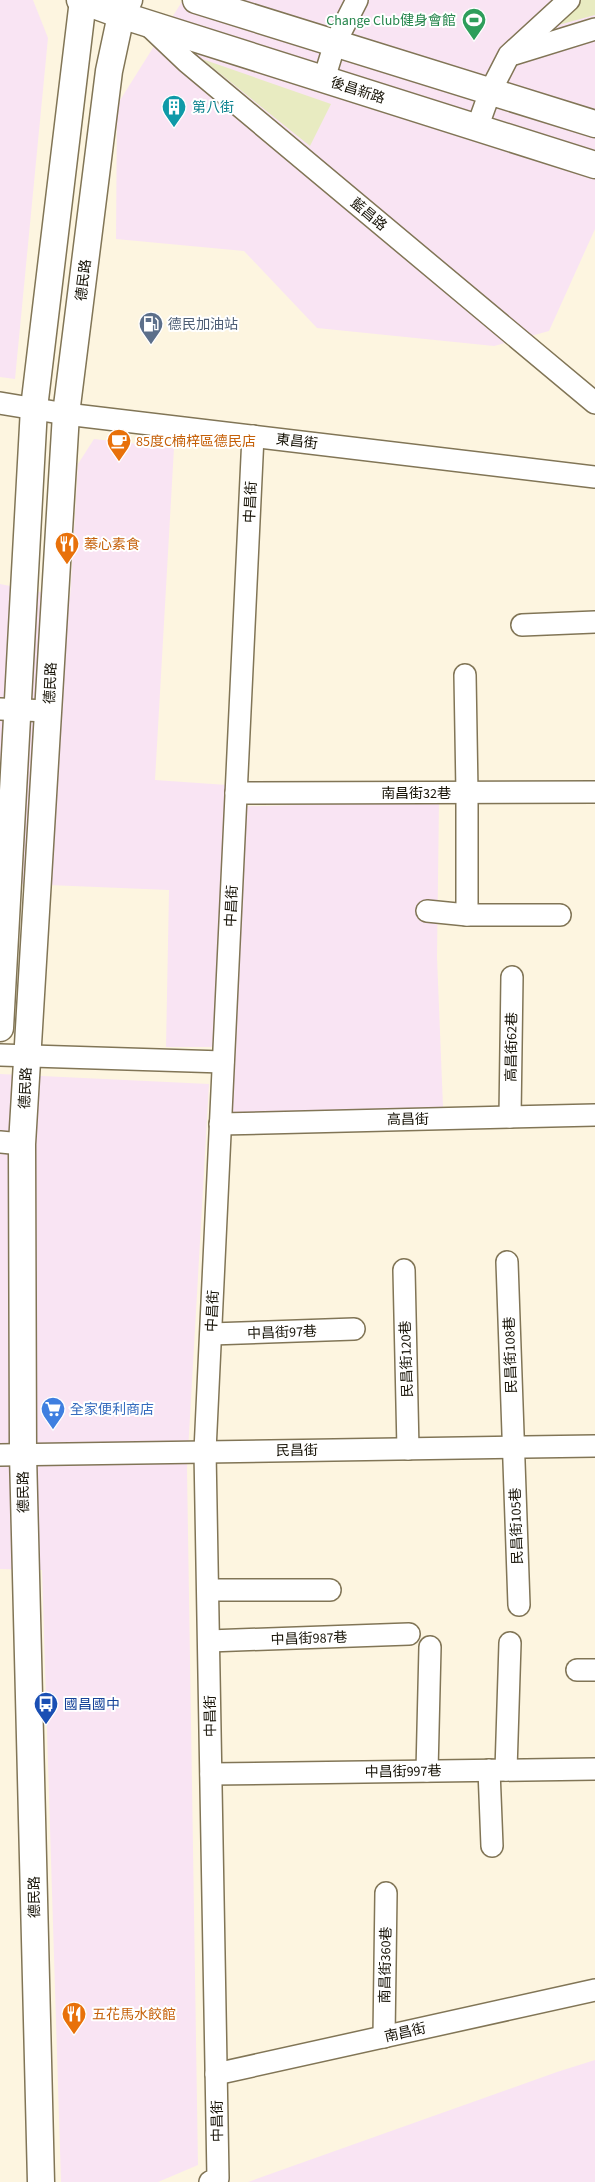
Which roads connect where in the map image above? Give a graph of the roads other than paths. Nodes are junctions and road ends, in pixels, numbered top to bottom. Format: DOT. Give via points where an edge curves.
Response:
graph roads {
  1 [pos="196,0"];
  2 [pos="357,0"];
  3 [pos="569,0"];
  4 [pos="82,1"];
  5 [pos="131,12"];
  6 [pos="595,29"];
  7 [pos="335,43"];
  8 [pos="510,55"];
  9 [pos="324,79"];
  10 [pos="490,92"];
  11 [pos="595,124"];
  12 [pos="477,128"];
  13 [pos="595,165"];
  14 [pos="0,402"];
  15 [pos="595,403"];
  16 [pos="34,408"];
  17 [pos="66,414"];
  18 [pos="253,436"];
  19 [pos="595,477"];
  20 [pos="595,622"];
  21 [pos="522,625"];
  22 [pos="465,675"];
  23 [pos="9,709"];
  24 [pos="48,711"];
  25 [pos="467,792"];
  26 [pos="595,792"];
  27 [pos="236,793"];
  28 [pos="427,911"];
  29 [pos="467,915"];
  30 [pos="560,916"];
  31 [pos="512,977"];
  32 [pos="0,1028"];
  33 [pos="0,1055"];
  34 [pos="27,1055"];
  35 [pos="223,1062"];
  36 [pos="595,1115"];
  37 [pos="510,1117"];
  38 [pos="220,1124"];
  39 [pos="11,1143"];
  40 [pos="507,1262"];
  41 [pos="404,1270"];
  42 [pos="354,1329"];
  43 [pos="211,1334"];
  44 [pos="595,1446"];
  45 [pos="513,1448"];
  46 [pos="408,1449"];
  47 [pos="206,1451"];
  48 [pos="11,1454"];
  49 [pos="208,1590"];
  50 [pos="330,1590"];
  51 [pos="519,1605"];
  52 [pos="409,1634"];
  53 [pos="208,1641"];
  54 [pos="510,1643"];
  55 [pos="430,1647"];
  56 [pos="595,1769"];
  57 [pos="498,1770"];
  58 [pos="426,1771"];
  59 [pos="211,1774"];
  60 [pos="492,1846"];
  61 [pos="386,1894"];
  62 [pos="595,1990"];
  63 [pos="384,2037"];
  64 [pos="216,2074"];
  65 [pos="41,2182"];
  66 [pos="210,2182"];
  1 -- 7 [label="street"];
  2 -- 7 [label="street"];
  3 -- 8 [label="street"];
  4 -- 5 [label="street, 藍昌路"];
  4 -- 16 [label="street"];
  5 -- 9 [label="street, 後昌新路"];
  5 -- 15 [label="street, 藍昌路"];
  5 -- 17 [label="street, 德民路" via="109,71"];
  6 -- 8 [label="street"];
  7 -- 9 [label="street"];
  7 -- 10 [label="street"];
  8 -- 10 [label="street"];
  9 -- 12 [label="street, 後昌新路"];
  10 -- 11 [label="street"];
  10 -- 12 [label="street"];
  12 -- 13 [label="street, 後昌新路"];
  14 -- 16 [label="street, 東昌街"];
  16 -- 17 [label="street, 東昌街"];
  16 -- 23 [label="street"];
  17 -- 18 [label="street, 東昌街"];
  17 -- 24 [label="street, 德民路"];
  18 -- 19 [label="street, 東昌街"];
  18 -- 27 [label="street, 中昌街"];
  20 -- 21 [label="street"];
  22 -- 25 [label="street"];
  23 -- 24 [label="street"];
  23 -- 32 [label="street"];
  24 -- 34 [label="street, 德民路"];
  25 -- 26 [label="street, 南昌街32巷"];
  25 -- 27 [label="street, 南昌街32巷"];
  25 -- 29 [label="street"];
  27 -- 35 [label="street, 中昌街"];
  28 -- 29 [label="street"];
  29 -- 30 [label="street"];
  31 -- 37 [label="street, 高昌街62巷"];
  33 -- 34 [label="street"];
  34 -- 35 [label="street"];
  34 -- 39 [label="street, 德民路"];
  35 -- 38 [label="street, 中昌街"];
  36 -- 37 [label="street, 高昌街"];
  37 -- 38 [label="street, 高昌街"];
  38 -- 43 [label="street, 中昌街"];
  39 -- 48 [label="street, 德民路"];
  40 -- 45 [label="street, 民昌街108巷"];
  41 -- 46 [label="street, 民昌街120巷"];
  42 -- 43 [label="street, 中昌街97巷"];
  43 -- 47 [label="street, 中昌街"];
  44 -- 45 [label="street, 民昌街"];
  45 -- 46 [label="street, 民昌街"];
  45 -- 51 [label="street, 民昌街105巷"];
  46 -- 47 [label="street, 民昌街"];
  47 -- 48 [label="street, 民昌街"];
  47 -- 49 [label="street, 中昌街"];
  48 -- 65 [label="street, 德民路"];
  49 -- 50 [label="street"];
  49 -- 53 [label="street, 中昌街"];
  52 -- 53 [label="street, 中昌街987巷"];
  53 -- 59 [label="street, 中昌街"];
  54 -- 57 [label="street"];
  55 -- 58 [label="street"];
  56 -- 57 [label="street, 中昌街997巷"];
  57 -- 58 [label="street, 中昌街997巷"];
  57 -- 60 [label="street"];
  58 -- 59 [label="street, 中昌街997巷"];
  59 -- 64 [label="street, 中昌街"];
  61 -- 63 [label="street, 南昌街360巷"];
  62 -- 63 [label="street, 南昌街"];
  63 -- 64 [label="street, 南昌街"];
  64 -- 66 [label="street, 中昌街" via="218,2178"];
}
